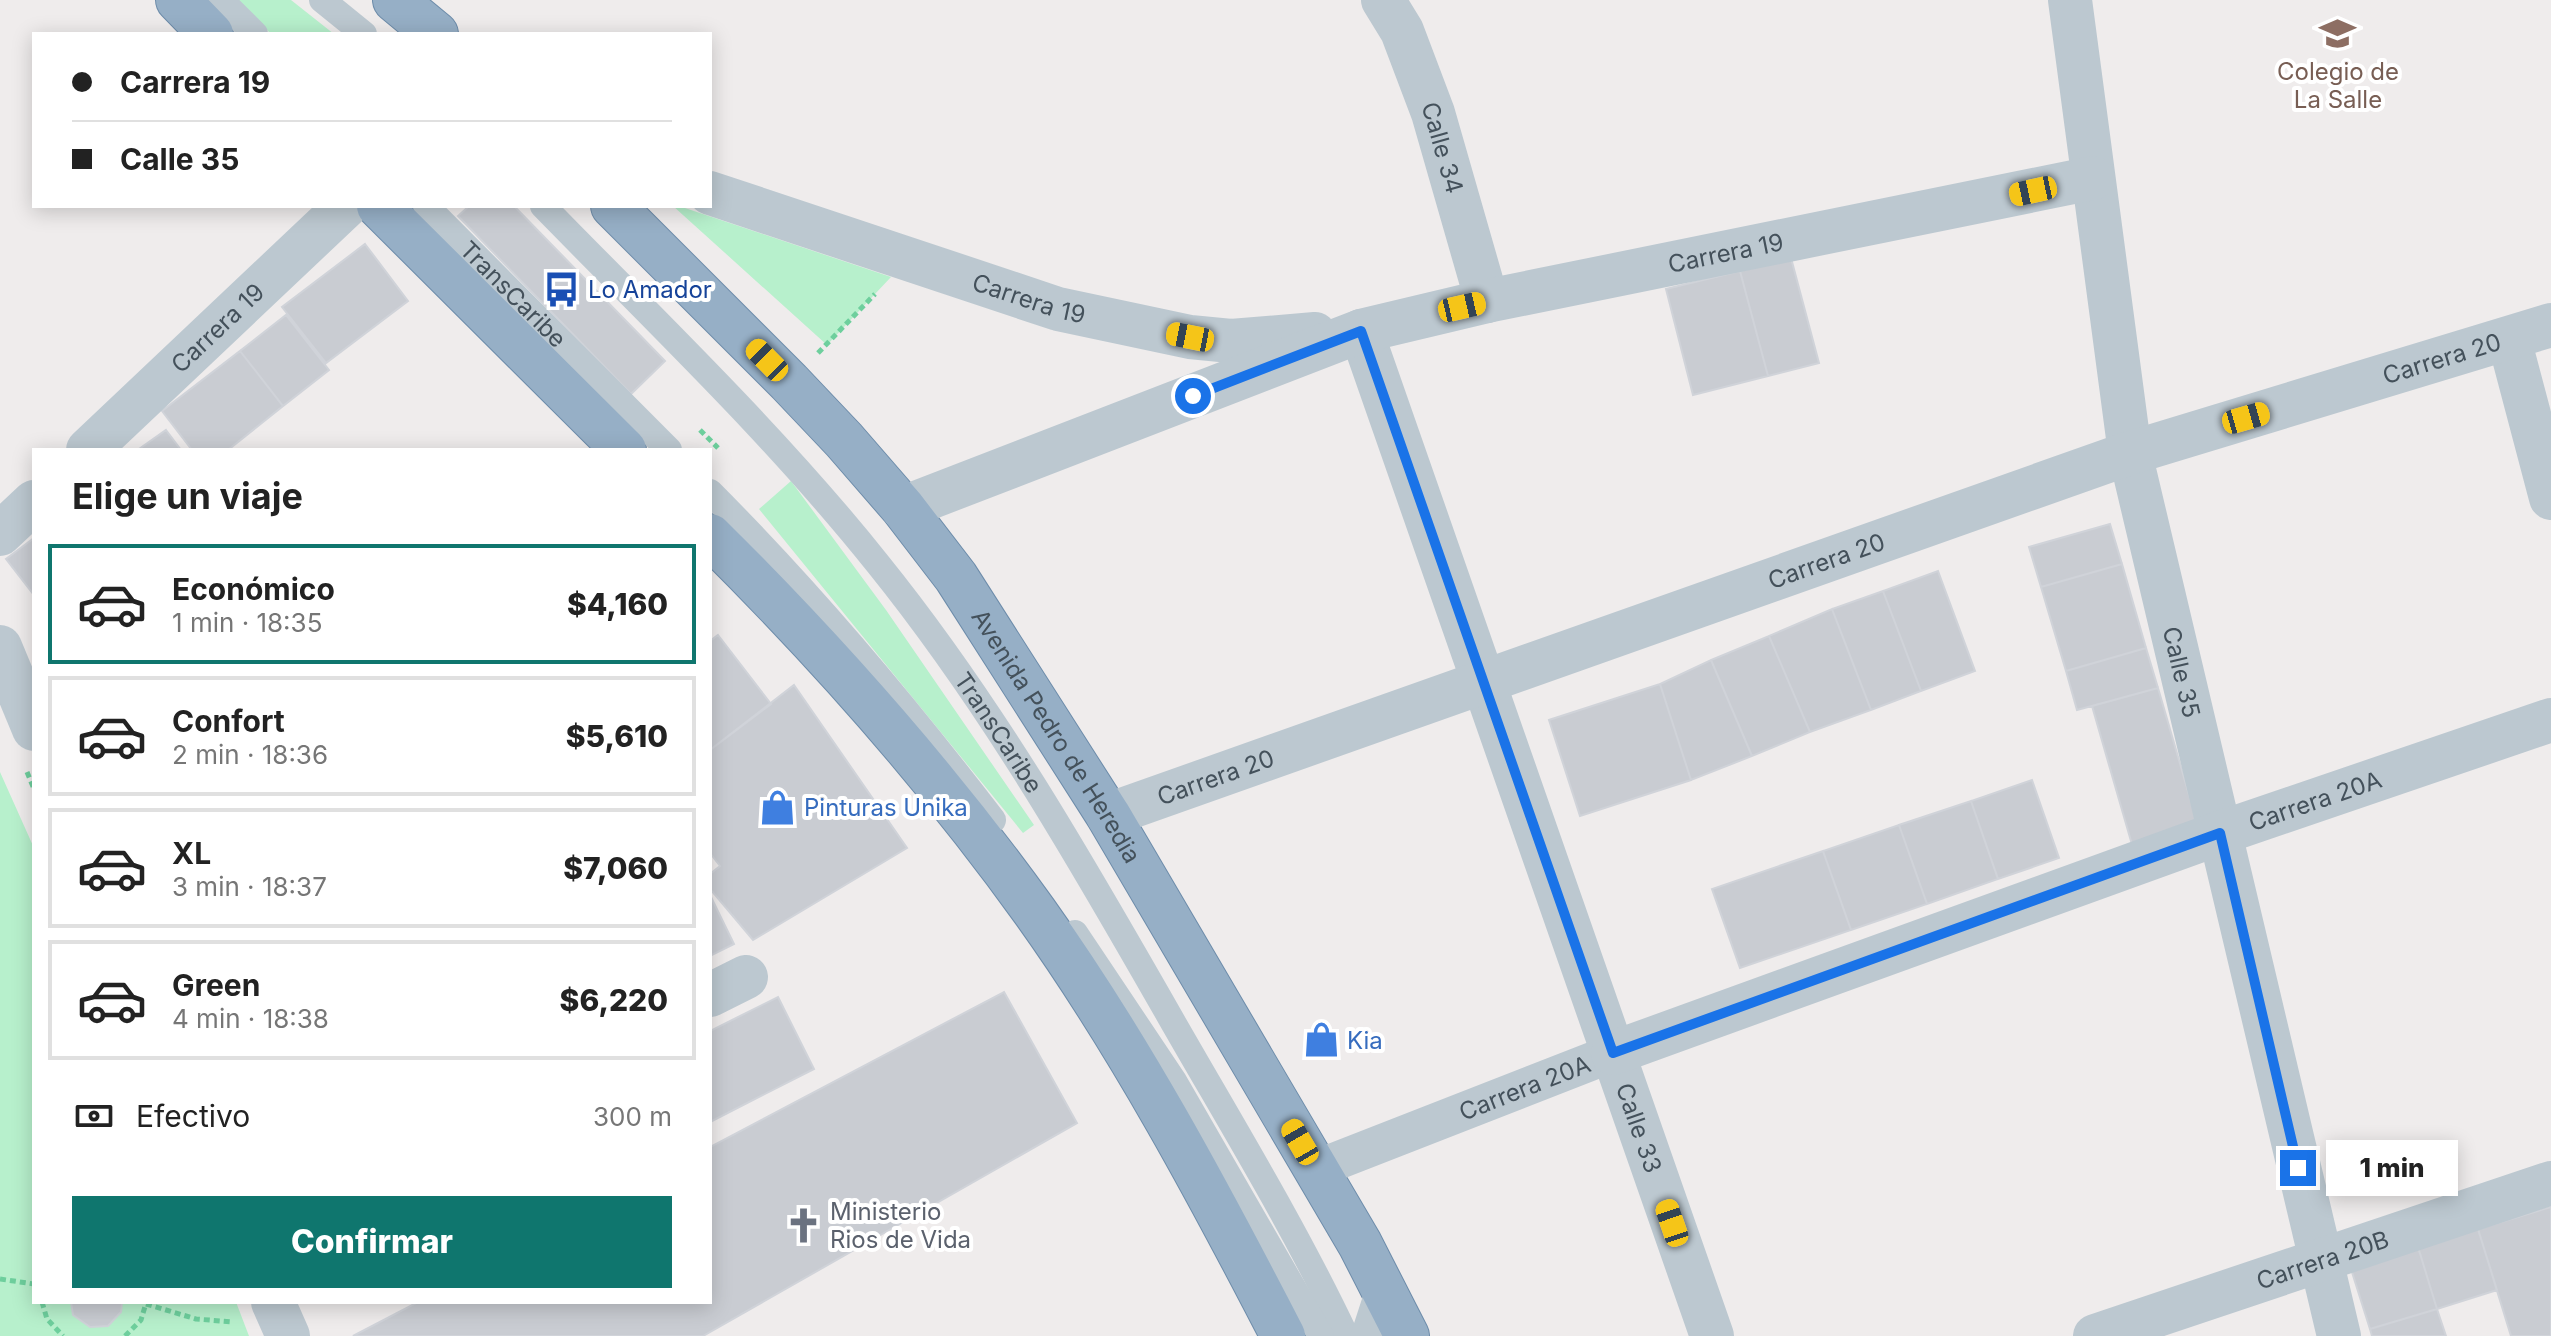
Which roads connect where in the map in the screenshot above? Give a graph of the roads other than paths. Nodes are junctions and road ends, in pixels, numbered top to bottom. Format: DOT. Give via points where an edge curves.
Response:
graph roads {
  1 [pos="178,0"];
  2 [pos="221,0"];
  3 [pos="322,0"];
  4 [pos="395,0"];
  5 [pos="1383,0"];
  6 [pos="2070,0"];
  7 [pos="209,32"];
  8 [pos="253,32"];
  9 [pos="362,32"];
  10 [pos="434,32"];
  11 [pos="2093,178"];
  12 [pos="712,194"];
  13 [pos="344,208"];
  14 [pos="381,208"];
  15 [pos="428,208"];
  16 [pos="545,208"];
  17 [pos="615,208"];
  18 [pos="1487,301"];
  19 [pos="2551,325"];
  20 [pos="1361,331"];
  21 [pos="2509,339"];
  22 [pos="90,448"];
  23 [pos="622,448"];
  24 [pos="667,448"];
  25 [pos="2130,453"];
  26 [pos="712,494"];
  27 [pos="2551,498"];
  28 [pos="32,504"];
  29 [pos="903,508"];
  30 [pos="0,534"];
  31 [pos="712,538"];
  32 [pos="0,647"];
  33 [pos="1483,681"];
  34 [pos="2551,720"];
  35 [pos="32,724"];
  36 [pos="1108,815"];
  37 [pos="2220,833"];
  38 [pos="1613,1053"];
  39 [pos="1316,1169"];
  40 [pos="2551,1183"];
  41 [pos="2320,1260"];
  42 [pos="1380,1316"];
  43 [pos="1283,1336"];
  44 [pos="1321,1336"];
  45 [pos="1346,1336"];
  46 [pos="1407,1336"];
  47 [pos="1712,1336"];
  48 [pos="2095,1336"];
  49 [pos="2339,1336"];
  1 -- 7 [label="highway"];
  2 -- 8 [label="lane"];
  3 -- 9 [label="lane"];
  4 -- 10 [label="highway"];
  5 -- 18 [label="street, Calle 34" via="1402,31 1433,113"];
  6 -- 11 [label="street, Calle 35"];
  11 -- 18 [label="street, Carrera 19"];
  11 -- 25 [label="street, Calle 35"];
  12 -- 20 [label="street, Carrera 19" via="1058,309 1190,337 1231,341"];
  13 -- 22 [label="street, Carrera 19"];
  14 -- 23 [label="highway"];
  15 -- 24 [label="lane, TransCaribe"];
  16 -- 45 [label="lane, TransCaribe" via="819,494 928,629 1066,836 1283,1215"];
  17 -- 29 [label="highway, Avenida Pedro de Heredia" via="789,382"];
  18 -- 20 [label="street, Carrera 19"];
  19 -- 21 [label="street, Carrera 20"];
  20 -- 29 [label="street, Carrera 19"];
  20 -- 33 [label="street, Calle 33"];
  21 -- 25 [label="street, Carrera 20"];
  21 -- 27 [label="street"];
  25 -- 33 [label="street, Carrera 20"];
  25 -- 37 [label="street, Calle 35"];
  26 -- 44 [label="lane" via="832,620 1028,866 1174,1081"];
  28 -- 30 [label="street"];
  29 -- 36 [label="highway, Avenida Pedro de Heredia" via="956,577"];
  31 -- 43 [label="highway" via="881,715 1036,913 1152,1095"];
  32 -- 35 [label="street"];
  33 -- 36 [label="street, Carrera 20"];
  33 -- 38 [label="street, Calle 33"];
  34 -- 37 [label="street, Carrera 20A"];
  36 -- 39 [label="highway, Avenida Pedro de Heredia"];
  37 -- 38 [label="street, Carrera 20A"];
  37 -- 41 [label="street, Calle 35"];
  38 -- 39 [label="street, Carrera 20A"];
  38 -- 47 [label="street, Calle 33"];
  39 -- 42 [label="highway, Avenida Pedro de Heredia" via="1360,1244"];
  40 -- 41 [label="street, Carrera 20B"];
  41 -- 48 [label="street, Carrera 20B"];
  41 -- 49 [label="street, Calle 35"];
  42 -- 46 [label="highway, Avenida Pedro de Heredia"];
}
